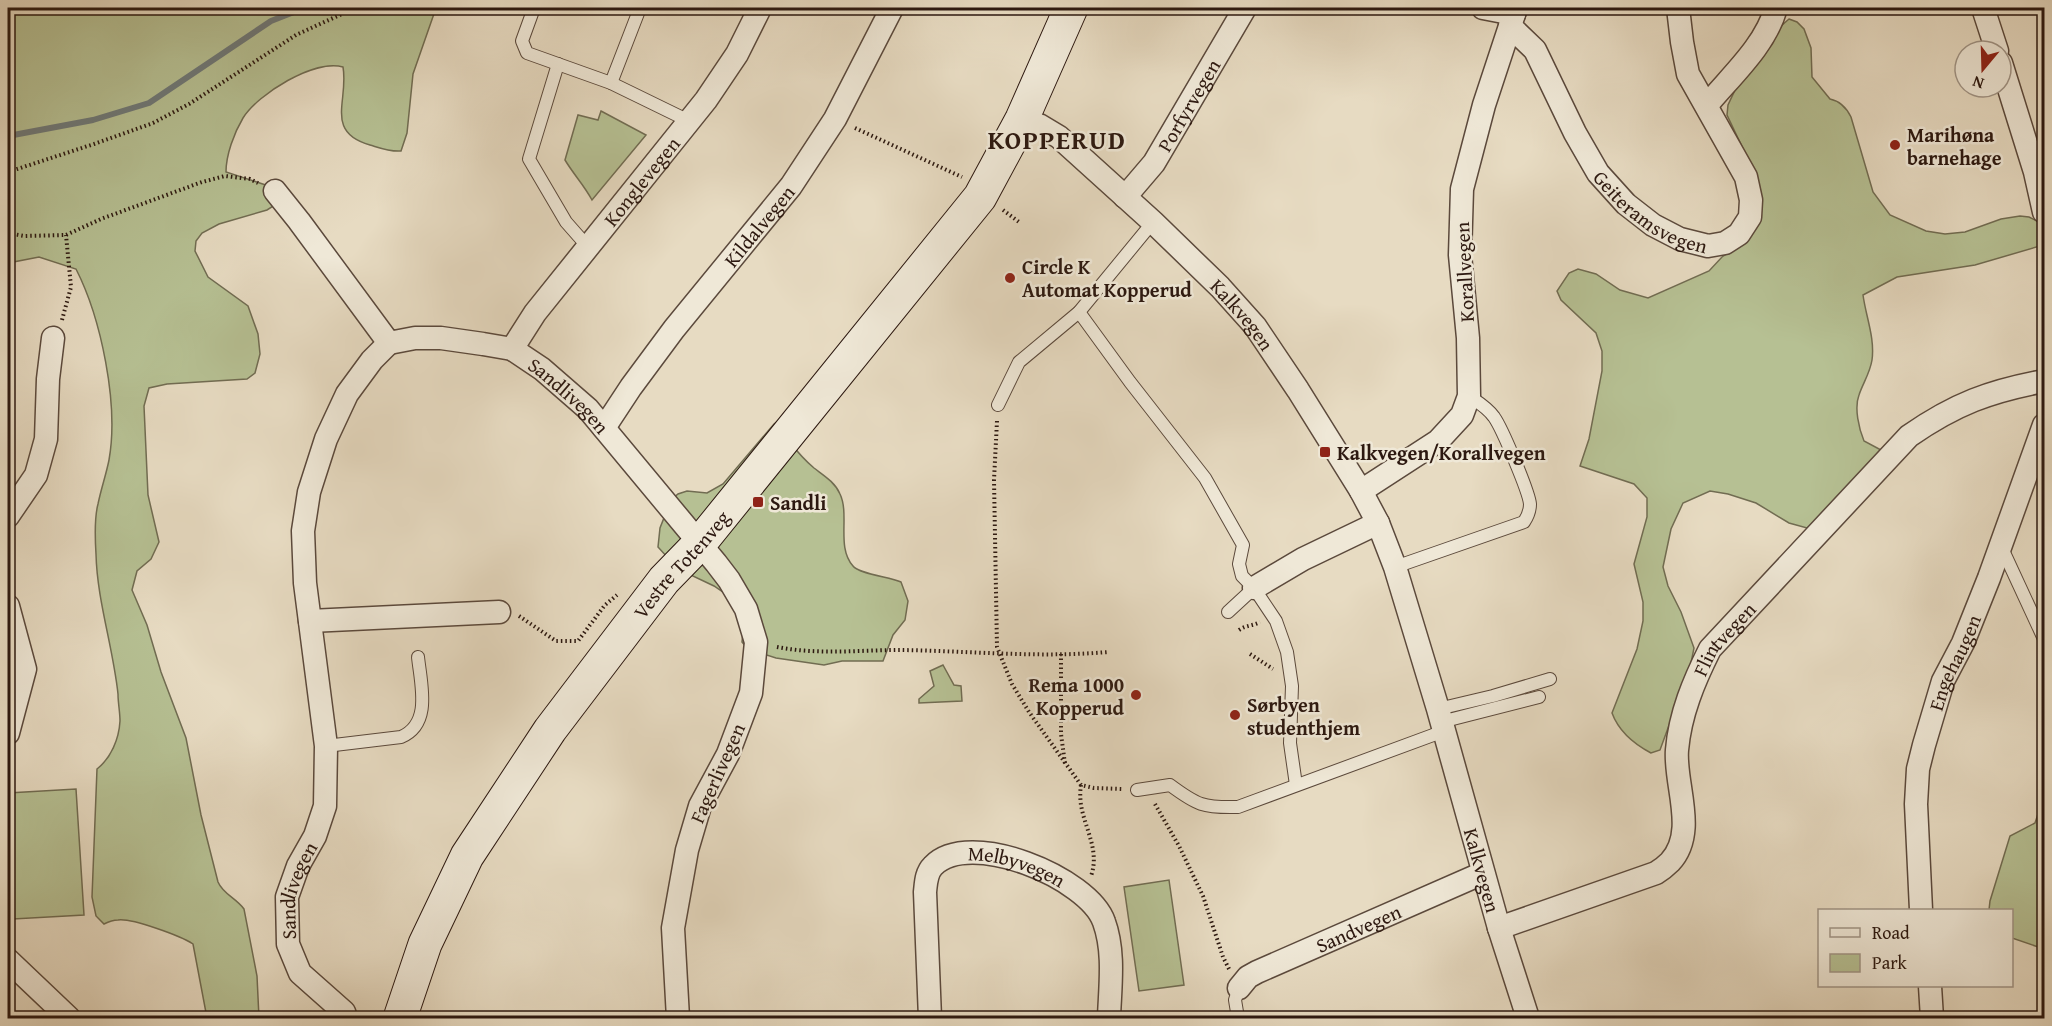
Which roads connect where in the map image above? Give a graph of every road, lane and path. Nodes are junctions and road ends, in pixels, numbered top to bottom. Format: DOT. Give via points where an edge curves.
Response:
graph roads {
  1 [pos="355,8"];
  2 [pos="534,8"];
  3 [pos="640,8"];
  4 [pos="760,8"];
  5 [pos="892,8"];
  6 [pos="1071,8"];
  7 [pos="1245,8"];
  8 [pos="1483,8"];
  9 [pos="1678,8"];
  10 [pos="1776,8"];
  11 [pos="1983,8"];
  12 [pos="1514,16"];
  13 [pos="1993,39"];
  14 [pos="558,64"];
  15 [pos="610,83"];
  16 [pos="2013,96"];
  17 [pos="1707,105"];
  18 [pos="1022,118"];
  19 [pos="835,119"];
  20 [pos="689,121"];
  21 [pos="2040,170"];
  22 [pos="8,171"];
  23 [pos="275,191"];
  24 [pos="982,193"];
  25 [pos="1125,196"];
  26 [pos="2044,212"];
  27 [pos="1154,222"];
  28 [pos="8,233"];
  29 [pos="66,235"];
  30 [pos="588,247"];
  31 [pos="1079,312"];
  32 [pos="53,338"];
  33 [pos="389,343"];
  34 [pos="512,349"];
  35 [pos="2044,381"];
  36 [pos="1469,396"];
  37 [pos="998,405"];
  38 [pos="2044,425"];
  39 [pos="604,428"];
  40 [pos="1361,491"];
  41 [pos="8,516"];
  42 [pos="1378,523"];
  43 [pos="700,543"];
  44 [pos="2001,545"];
  45 [pos="1395,567"];
  46 [pos="1254,588"];
  47 [pos="625,589"];
  48 [pos="8,606"];
  49 [pos="499,612"];
  50 [pos="1228,612"];
  51 [pos="310,621"];
  52 [pos="2044,639"];
  53 [pos="756,642"];
  54 [pos="999,652"];
  55 [pos="1108,652"];
  56 [pos="1061,654"];
  57 [pos="1250,654"];
  58 [pos="418,657"];
  59 [pos="1290,675"];
  60 [pos="1550,679"];
  61 [pos="1539,697"];
  62 [pos="1441,721"];
  63 [pos="8,733"];
  64 [pos="326,746"];
  65 [pos="1065,765"];
  66 [pos="1081,785"];
  67 [pos="1296,785"];
  68 [pos="1137,790"];
  69 [pos="1483,873"];
  70 [pos="1083,893"];
  71 [pos="1921,909"];
  72 [pos="1499,928"];
  73 [pos="8,960"];
  74 [pos="1930,987"];
  75 [pos="1239,988"];
  76 [pos="69,1018"];
  77 [pos="346,1018"];
  78 [pos="400,1018"];
  79 [pos="678,1018"];
  80 [pos="930,1018"];
  81 [pos="1109,1018"];
  82 [pos="1238,1018"];
  83 [pos="1528,1018"];
  84 [pos="1932,1018"];
  1 -- 22 [label="path" via="296,35 153,123"];
  2 -- 14 [label="lane" via="522,41 527,53"];
  3 -- 15 [label="lane"];
  4 -- 20 [label="street, Konglevegen" via="736,54"];
  5 -- 19 [label="street, Kildalvegen"];
  6 -- 18 [label="main road, Vestre Totenveg"];
  7 -- 25 [label="street, Porfyrvegen" via="1154,163"];
  8 -- 12 [label="street"];
  9 -- 17 [label="street, Geiteramsvegen" via="1688,74"];
  10 -- 17 [label="street" via="1757,48"];
  11 -- 13 [label="street"];
  12 -- 17 [label="street, Geiteramsvegen" via="1598,173 1626,204 1653,225 1680,239 1708,246 1725,243 1738,234 1750,218 1751,200 1746,177"];
  12 -- 36 [label="street, Korallvegen" via="1484,105 1462,189 1460,255"];
  14 -- 15 [label="lane"];
  14 -- 30 [label="lane" via="529,159 566,222"];
  15 -- 20 [label="lane"];
  16 -- 21 [label="street"];
  18 -- 24 [label="main road, Vestre Totenveg"];
  18 -- 25 [label="street, Kalkvegen" via="1059,137"];
  19 -- 24 [label="path" via="963,177"];
  19 -- 39 [label="street, Kildalvegen" via="791,186 674,329"];
  20 -- 30 [label="street, Konglevegen"];
  21 -- 26 [label="street"];
  23 -- 29 [label="path" via="250,179 225,176 100,219"];
  23 -- 33 [label="street"];
  24 -- 43 [label="main road, Vestre Totenveg"];
  25 -- 27 [label="street, Kalkvegen"];
  27 -- 31 [label="lane"];
  27 -- 40 [label="street, Kalkvegen" via="1255,326"];
  28 -- 29 [label="path"];
  29 -- 32 [label="path" via="71,287"];
  30 -- 34 [label="street, Konglevegen" via="534,313"];
  31 -- 37 [label="lane" via="1019,362"];
  31 -- 46 [label="lane" via="1205,478 1243,545 1239,564 1242,576"];
  32 -- 41 [label="street" via="46,439 36,475"];
  33 -- 34 [label="street, Sandlivegen" via="441,338"];
  33 -- 51 [label="street, Sandlivegen" via="347,394 326,439 309,492 303,531"];
  34 -- 39 [label="street, Sandlivegen" via="581,402"];
  35 -- 72 [label="street, Flintvegen" via="1960,405 1910,436 1710,649 1692,687 1678,737 1677,769 1684,825 1680,846 1672,860 1656,873"];
  36 -- 40 [label="street, Korallvegen" via="1462,416 1438,441"];
  36 -- 45 [label="lane" via="1495,417 1527,491 1528,516 1524,522"];
  37 -- 54 [label="path" via="994,480"];
  38 -- 44 [label="street, Engehaugen"];
  39 -- 43 [label="street, Sandlivegen"];
  40 -- 42 [label="street, Kalkvegen"];
  42 -- 45 [label="street, Kalkvegen"];
  42 -- 46 [label="street"];
  43 -- 53 [label="street, Fagerlivegen" via="746,609"];
  43 -- 78 [label="main road, Vestre Totenveg" via="664,580 550,730 466,856 425,944"];
  44 -- 52 [label="lane"];
  44 -- 71 [label="street, Engehaugen" via="1963,643 1943,681 1918,769"];
  45 -- 62 [label="street, Kalkvegen"];
  46 -- 50 [label="lane"];
  46 -- 59 [label="lane" via="1276,621"];
  47 -- 49 [label="path" via="605,605 578,641 556,641 512,612"];
  48 -- 63 [label="street" via="25,669"];
  49 -- 51 [label="street"];
  51 -- 64 [label="street, Sandlivegen"];
  53 -- 54 [label="path" via="805,651"];
  53 -- 79 [label="street, Fagerlivegen" via="751,693 728,754 700,806 687,850 673,928"];
  54 -- 56 [label="path"];
  54 -- 65 [label="path" via="1012,684"];
  55 -- 56 [label="path"];
  56 -- 65 [label="path"];
  57 -- 59 [label="path"];
  58 -- 64 [label="lane" via="422,712 411,733"];
  59 -- 67 [label="lane" via="1290,743"];
  60 -- 62 [label="lane" via="1493,696"];
  61 -- 62 [label="lane"];
  62 -- 67 [label="lane"];
  62 -- 69 [label="street, Kalkvegen"];
  64 -- 77 [label="street, Sandlivegen" via="325,806 287,897 288,944 300,973"];
  65 -- 66 [label="path"];
  66 -- 68 [label="path"];
  66 -- 70 [label="path" via="1080,802 1095,861"];
  67 -- 68 [label="lane" via="1238,807 1220,808 1196,804 1170,785"];
  68 -- 75 [label="path" via="1157,806 1179,846"];
  69 -- 72 [label="street, Kalkvegen"];
  69 -- 75 [label="street, Sandvegen" via="1257,972"];
  70 -- 80 [label="street, Melbyvegen" via="1057,876 1003,856 962,854 937,862 927,873 925,892"];
  70 -- 81 [label="street, Melbyvegen" via="1104,921 1111,960"];
  72 -- 83 [label="street, Kalkvegen"];
  73 -- 76 [label="street"];
  74 -- 84 [label="street"];
  75 -- 82 [label="lane" via="1235,1000"];
}
